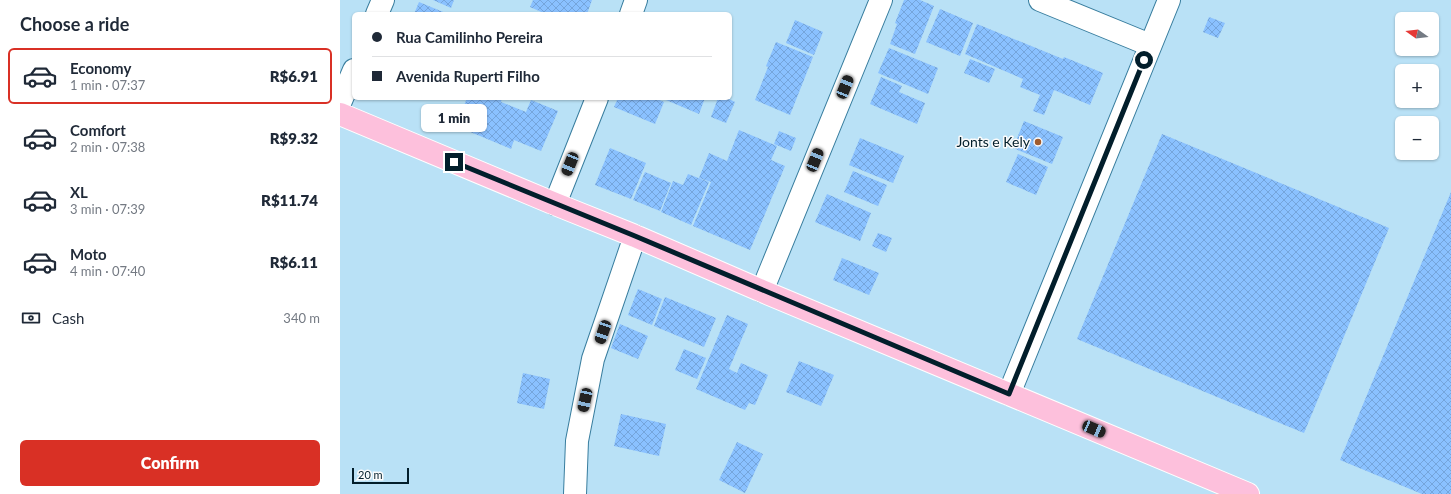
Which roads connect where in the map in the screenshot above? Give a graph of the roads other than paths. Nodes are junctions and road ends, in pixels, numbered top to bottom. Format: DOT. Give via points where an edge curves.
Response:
graph roads {
  1 [pos="383,0"];
  2 [pos="636,0"];
  3 [pos="881,0"];
  4 [pos="1040,0"];
  5 [pos="1169,0"];
  6 [pos="378,12"];
  7 [pos="632,12"];
  8 [pos="1150,46"];
  9 [pos="352,75"];
  10 [pos="596,100"];
  11 [pos="340,103"];
  12 [pos="340,114"];
  13 [pos="554,204"];
  14 [pos="635,236"];
  15 [pos="762,291"];
  16 [pos="1009,394"];
  17 [pos="575,494"];
  18 [pos="1248,494"];
  1 -- 6 [label="street"];
  2 -- 7 [label="street"];
  3 -- 15 [label="street"];
  4 -- 8 [label="street"];
  5 -- 8 [label="street"];
  8 -- 16 [label="street"];
  9 -- 11 [label="street"];
  10 -- 13 [label="street"];
  12 -- 13 [label="main road"];
  13 -- 14 [label="main road"];
  14 -- 15 [label="main road"];
  14 -- 17 [label="street" via="593,359 577,441"];
  15 -- 16 [label="main road"];
  16 -- 18 [label="main road"];
}
